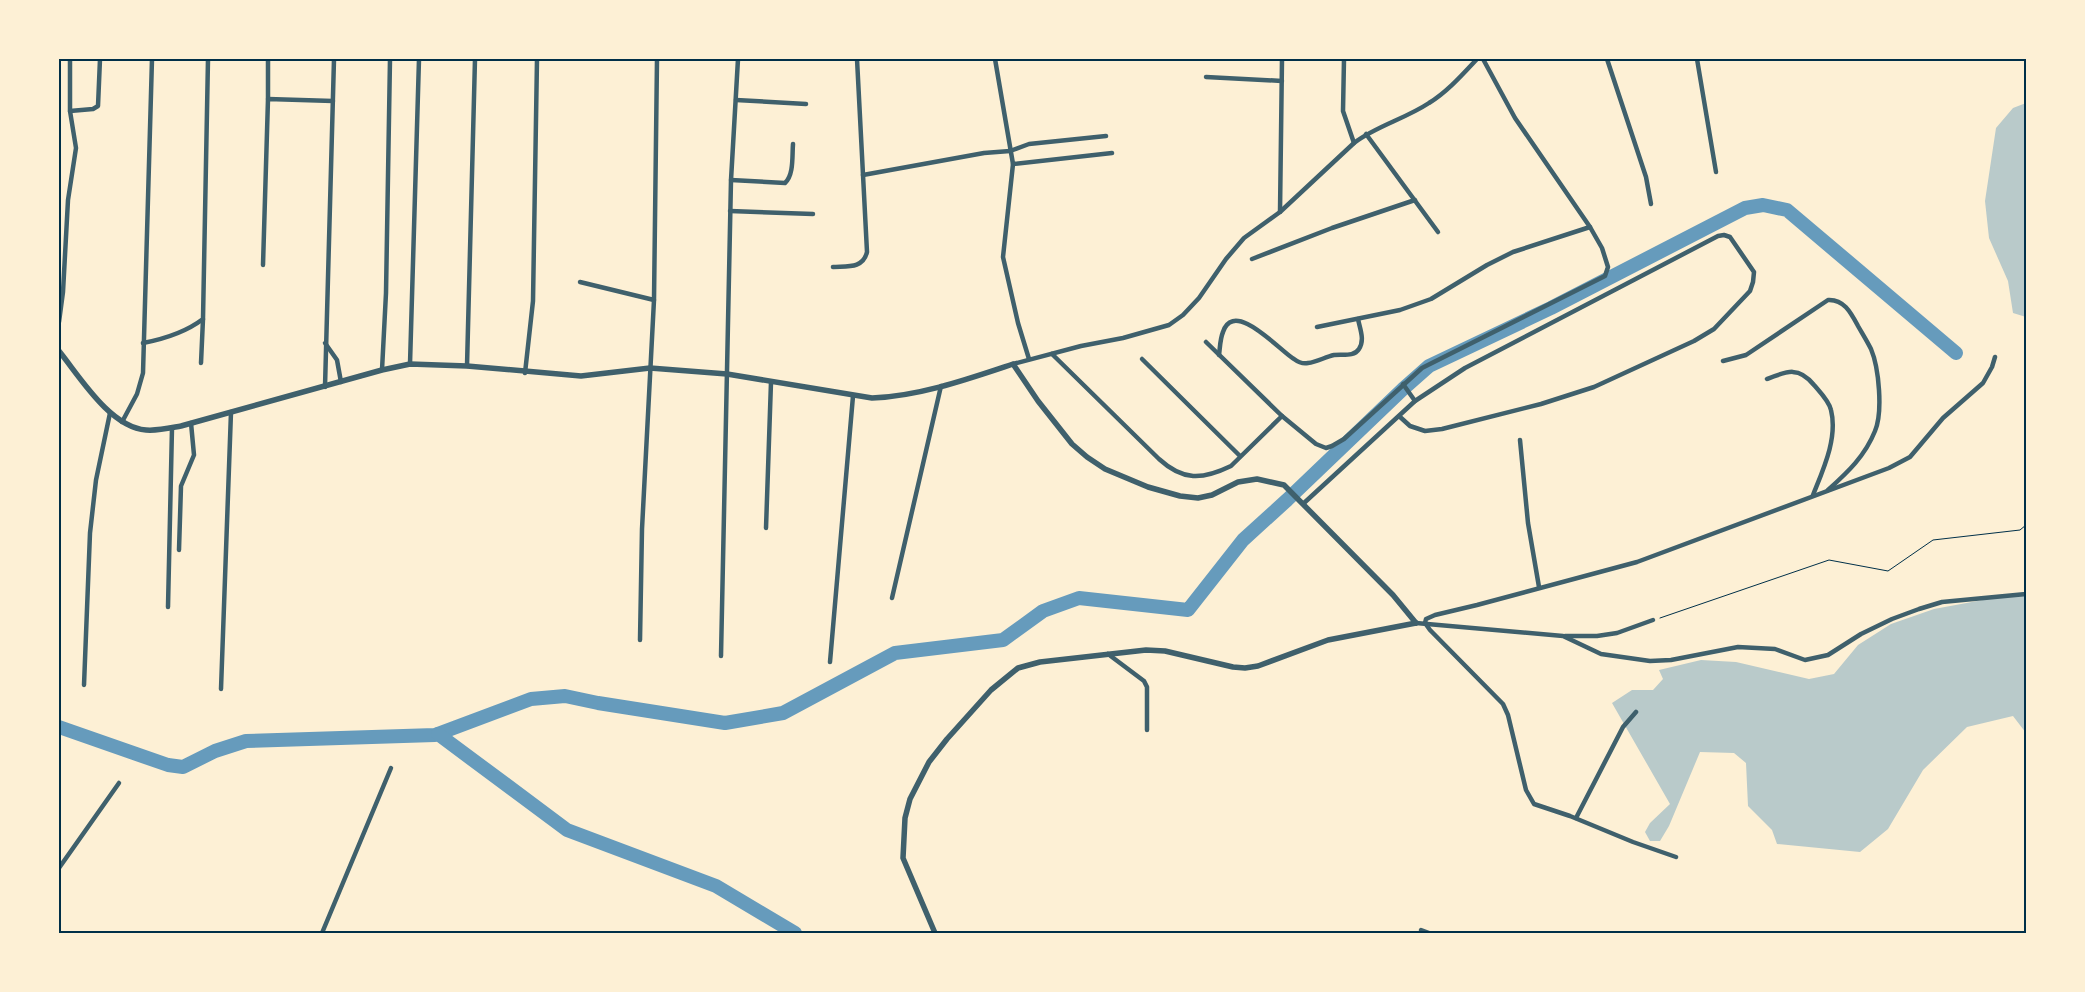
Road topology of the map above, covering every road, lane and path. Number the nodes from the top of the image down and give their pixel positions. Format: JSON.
{"nodes":[{"id":1,"x":70,"y":59,"type":"edge"},
{"id":2,"x":100,"y":59,"type":"edge"},
{"id":3,"x":152,"y":59,"type":"edge"},
{"id":4,"x":208,"y":59,"type":"edge"},
{"id":5,"x":268,"y":59,"type":"edge"},
{"id":6,"x":334,"y":59,"type":"edge"},
{"id":7,"x":390,"y":59,"type":"edge"},
{"id":8,"x":419,"y":59,"type":"edge"},
{"id":9,"x":475,"y":59,"type":"edge"},
{"id":10,"x":537,"y":59,"type":"edge"},
{"id":11,"x":657,"y":59,"type":"edge"},
{"id":12,"x":738,"y":59,"type":"edge"},
{"id":13,"x":857,"y":59,"type":"edge"},
{"id":14,"x":996,"y":59,"type":"edge"},
{"id":15,"x":1282,"y":59,"type":"edge"},
{"id":16,"x":1344,"y":59,"type":"edge"},
{"id":17,"x":1477,"y":59,"type":"edge"},
{"id":18,"x":1482,"y":59,"type":"edge"},
{"id":19,"x":1607,"y":59,"type":"edge"},
{"id":20,"x":1697,"y":59,"type":"edge"},
{"id":21,"x":1206,"y":77,"type":"dead end"},
{"id":22,"x":1282,"y":81,"type":"junction"},
{"id":23,"x":268,"y":99,"type":"junction"},
{"id":24,"x":736,"y":100,"type":"junction"},
{"id":25,"x":333,"y":101,"type":"junction"},
{"id":26,"x":806,"y":104,"type":"dead end"},
{"id":27,"x":70,"y":111,"type":"junction"},
{"id":28,"x":1366,"y":134,"type":"junction"},
{"id":29,"x":1106,"y":136,"type":"dead end"},
{"id":30,"x":1354,"y":143,"type":"junction"},
{"id":31,"x":793,"y":144,"type":"dead end"},
{"id":32,"x":1010,"y":151,"type":"junction"},
{"id":33,"x":1112,"y":153,"type":"dead end"},
{"id":34,"x":1013,"y":164,"type":"junction"},
{"id":35,"x":1716,"y":172,"type":"dead end"},
{"id":36,"x":863,"y":175,"type":"junction"},
{"id":37,"x":731,"y":180,"type":"junction"},
{"id":38,"x":1415,"y":200,"type":"junction"},
{"id":39,"x":1651,"y":204,"type":"dead end"},
{"id":40,"x":730,"y":210,"type":"junction"},
{"id":41,"x":1280,"y":212,"type":"junction"},
{"id":42,"x":813,"y":214,"type":"dead end"},
{"id":43,"x":1590,"y":227,"type":"junction"},
{"id":44,"x":1438,"y":232,"type":"dead end"},
{"id":45,"x":1252,"y":259,"type":"dead end"},
{"id":46,"x":263,"y":265,"type":"dead end"},
{"id":47,"x":833,"y":267,"type":"dead end"},
{"id":48,"x":580,"y":282,"type":"dead end"},
{"id":49,"x":654,"y":300,"type":"junction"},
{"id":50,"x":203,"y":319,"type":"junction"},
{"id":51,"x":1358,"y":319,"type":"junction"},
{"id":52,"x":59,"y":322,"type":"edge"},
{"id":53,"x":1317,"y":327,"type":"dead end"},
{"id":54,"x":1206,"y":342,"type":"dead end"},
{"id":55,"x":143,"y":343,"type":"junction"},
{"id":56,"x":325,"y":343,"type":"junction"},
{"id":57,"x":59,"y":351,"type":"edge"},
{"id":58,"x":1052,"y":354,"type":"junction"},
{"id":59,"x":1219,"y":355,"type":"junction"},
{"id":60,"x":1994,"y":357,"type":"dead end"},
{"id":61,"x":1029,"y":359,"type":"junction"},
{"id":62,"x":1142,"y":360,"type":"dead end"},
{"id":63,"x":1723,"y":361,"type":"dead end"},
{"id":64,"x":201,"y":363,"type":"dead end"},
{"id":65,"x":410,"y":364,"type":"junction"},
{"id":66,"x":1014,"y":364,"type":"junction"},
{"id":67,"x":467,"y":366,"type":"junction"},
{"id":68,"x":650,"y":368,"type":"junction"},
{"id":69,"x":382,"y":370,"type":"junction"},
{"id":70,"x":525,"y":372,"type":"junction"},
{"id":71,"x":727,"y":374,"type":"junction"},
{"id":72,"x":1767,"y":379,"type":"dead end"},
{"id":73,"x":341,"y":382,"type":"junction"},
{"id":74,"x":771,"y":382,"type":"junction"},
{"id":75,"x":1403,"y":384,"type":"junction"},
{"id":76,"x":941,"y":386,"type":"junction"},
{"id":77,"x":325,"y":387,"type":"junction"},
{"id":78,"x":854,"y":396,"type":"junction"},
{"id":79,"x":1415,"y":401,"type":"junction"},
{"id":80,"x":230,"y":412,"type":"junction"},
{"id":81,"x":110,"y":413,"type":"junction"},
{"id":82,"x":1282,"y":416,"type":"junction"},
{"id":83,"x":1399,"y":416,"type":"junction"},
{"id":84,"x":122,"y":422,"type":"junction"},
{"id":85,"x":191,"y":423,"type":"junction"},
{"id":86,"x":172,"y":428,"type":"junction"},
{"id":87,"x":1520,"y":440,"type":"dead end"},
{"id":88,"x":1240,"y":456,"type":"junction"},
{"id":89,"x":1826,"y":491,"type":"junction"},
{"id":90,"x":1813,"y":495,"type":"junction"},
{"id":91,"x":1303,"y":502,"type":"junction"},
{"id":92,"x":2026,"y":525,"type":"edge"},
{"id":93,"x":766,"y":528,"type":"dead end"},
{"id":94,"x":179,"y":550,"type":"dead end"},
{"id":95,"x":1539,"y":587,"type":"junction"},
{"id":96,"x":2026,"y":594,"type":"edge"},
{"id":97,"x":892,"y":598,"type":"dead end"},
{"id":98,"x":168,"y":607,"type":"dead end"},
{"id":99,"x":1653,"y":620,"type":"joint"},
{"id":100,"x":1416,"y":623,"type":"junction"},
{"id":101,"x":1425,"y":623,"type":"junction"},
{"id":102,"x":1563,"y":636,"type":"junction"},
{"id":103,"x":640,"y":640,"type":"dead end"},
{"id":104,"x":1108,"y":654,"type":"junction"},
{"id":105,"x":721,"y":656,"type":"dead end"},
{"id":106,"x":830,"y":662,"type":"dead end"},
{"id":107,"x":84,"y":685,"type":"dead end"},
{"id":108,"x":221,"y":689,"type":"dead end"},
{"id":109,"x":1636,"y":712,"type":"dead end"},
{"id":110,"x":1147,"y":730,"type":"dead end"},
{"id":111,"x":391,"y":768,"type":"dead end"},
{"id":112,"x":119,"y":783,"type":"dead end"},
{"id":113,"x":1576,"y":818,"type":"junction"},
{"id":114,"x":1676,"y":857,"type":"dead end"},
{"id":115,"x":59,"y":868,"type":"edge"},
{"id":116,"x":1421,"y":930,"type":"dead end"},
{"id":117,"x":322,"y":933,"type":"edge"},
{"id":118,"x":935,"y":933,"type":"edge"},
{"id":119,"x":1429,"y":933,"type":"edge"}],
"edges":[{"from":1,"to":27,"type":"street"},
{"from":2,"to":27,"type":"street"},
{"from":3,"to":55,"type":"street"},
{"from":4,"to":50,"type":"street"},
{"from":5,"to":23,"type":"street"},
{"from":6,"to":25,"type":"street"},
{"from":7,"to":69,"type":"street"},
{"from":8,"to":65,"type":"street"},
{"from":9,"to":67,"type":"street"},
{"from":10,"to":70,"type":"street"},
{"from":11,"to":49,"type":"street"},
{"from":12,"to":24,"type":"street"},
{"from":13,"to":36,"type":"street"},
{"from":14,"to":32,"type":"street"},
{"from":15,"to":22,"type":"street"},
{"from":16,"to":30,"type":"street"},
{"from":17,"to":28,"type":"street"},
{"from":18,"to":43,"type":"street"},
{"from":19,"to":39,"type":"street"},
{"from":20,"to":35,"type":"street"},
{"from":21,"to":22,"type":"street"},
{"from":22,"to":41,"type":"street"},
{"from":23,"to":25,"type":"street"},
{"from":23,"to":46,"type":"street"},
{"from":24,"to":26,"type":"street"},
{"from":24,"to":37,"type":"street"},
{"from":25,"to":56,"type":"street"},
{"from":27,"to":52,"type":"street"},
{"from":28,"to":30,"type":"street"},
{"from":28,"to":38,"type":"street"},
{"from":29,"to":32,"type":"street"},
{"from":30,"to":41,"type":"street"},
{"from":31,"to":37,"type":"street"},
{"from":32,"to":34,"type":"street"},
{"from":32,"to":36,"type":"street"},
{"from":33,"to":34,"type":"street"},
{"from":34,"to":61,"type":"street"},
{"from":36,"to":47,"type":"street"},
{"from":37,"to":40,"type":"street"},
{"from":38,"to":44,"type":"street"},
{"from":38,"to":45,"type":"street"},
{"from":40,"to":42,"type":"street"},
{"from":40,"to":71,"type":"street"},
{"from":41,"to":58,"type":"street"},
{"from":43,"to":51,"type":"street"},
{"from":43,"to":75,"type":"street"},
{"from":48,"to":49,"type":"street"},
{"from":49,"to":68,"type":"street"},
{"from":50,"to":55,"type":"street"},
{"from":50,"to":64,"type":"street"},
{"from":51,"to":53,"type":"street"},
{"from":51,"to":59,"type":"street"},
{"from":54,"to":59,"type":"street"},
{"from":55,"to":84,"type":"street"},
{"from":56,"to":73,"type":"street"},
{"from":56,"to":77,"type":"street"},
{"from":57,"to":81,"type":"street"},
{"from":58,"to":61,"type":"street"},
{"from":58,"to":88,"type":"street"},
{"from":59,"to":82,"type":"street"},
{"from":60,"to":89,"type":"street"},
{"from":61,"to":66,"type":"street"},
{"from":62,"to":88,"type":"street"},
{"from":63,"to":89,"type":"street"},
{"from":65,"to":67,"type":"street"},
{"from":65,"to":69,"type":"street"},
{"from":66,"to":76,"type":"street"},
{"from":66,"to":91,"type":"street"},
{"from":67,"to":70,"type":"street"},
{"from":68,"to":70,"type":"street"},
{"from":68,"to":71,"type":"street"},
{"from":68,"to":103,"type":"street"},
{"from":69,"to":73,"type":"street"},
{"from":71,"to":74,"type":"street"},
{"from":71,"to":105,"type":"street"},
{"from":72,"to":90,"type":"street"},
{"from":73,"to":77,"type":"street"},
{"from":74,"to":78,"type":"street"},
{"from":74,"to":93,"type":"street"},
{"from":75,"to":79,"type":"street"},
{"from":75,"to":82,"type":"street"},
{"from":76,"to":78,"type":"street"},
{"from":76,"to":97,"type":"street"},
{"from":77,"to":80,"type":"street"},
{"from":78,"to":106,"type":"street"},
{"from":79,"to":83,"type":"street"},
{"from":79,"to":83,"type":"street"},
{"from":80,"to":85,"type":"street"},
{"from":80,"to":108,"type":"street"},
{"from":81,"to":84,"type":"street"},
{"from":81,"to":107,"type":"street"},
{"from":82,"to":88,"type":"street"},
{"from":83,"to":91,"type":"street"},
{"from":84,"to":86,"type":"street"},
{"from":85,"to":86,"type":"street"},
{"from":85,"to":94,"type":"street"},
{"from":86,"to":98,"type":"street"},
{"from":87,"to":95,"type":"street"},
{"from":89,"to":90,"type":"street"},
{"from":90,"to":95,"type":"street"},
{"from":91,"to":100,"type":"street"},
{"from":92,"to":99,"type":"path"},
{"from":95,"to":101,"type":"street"},
{"from":96,"to":102,"type":"street"},
{"from":99,"to":102,"type":"street"},
{"from":100,"to":101,"type":"street"},
{"from":100,"to":104,"type":"street"},
{"from":101,"to":102,"type":"street"},
{"from":101,"to":113,"type":"street"},
{"from":104,"to":110,"type":"street"},
{"from":104,"to":118,"type":"street"},
{"from":109,"to":113,"type":"street"},
{"from":111,"to":117,"type":"street"},
{"from":112,"to":115,"type":"street"},
{"from":113,"to":114,"type":"street"},
{"from":116,"to":119,"type":"street"}]}
